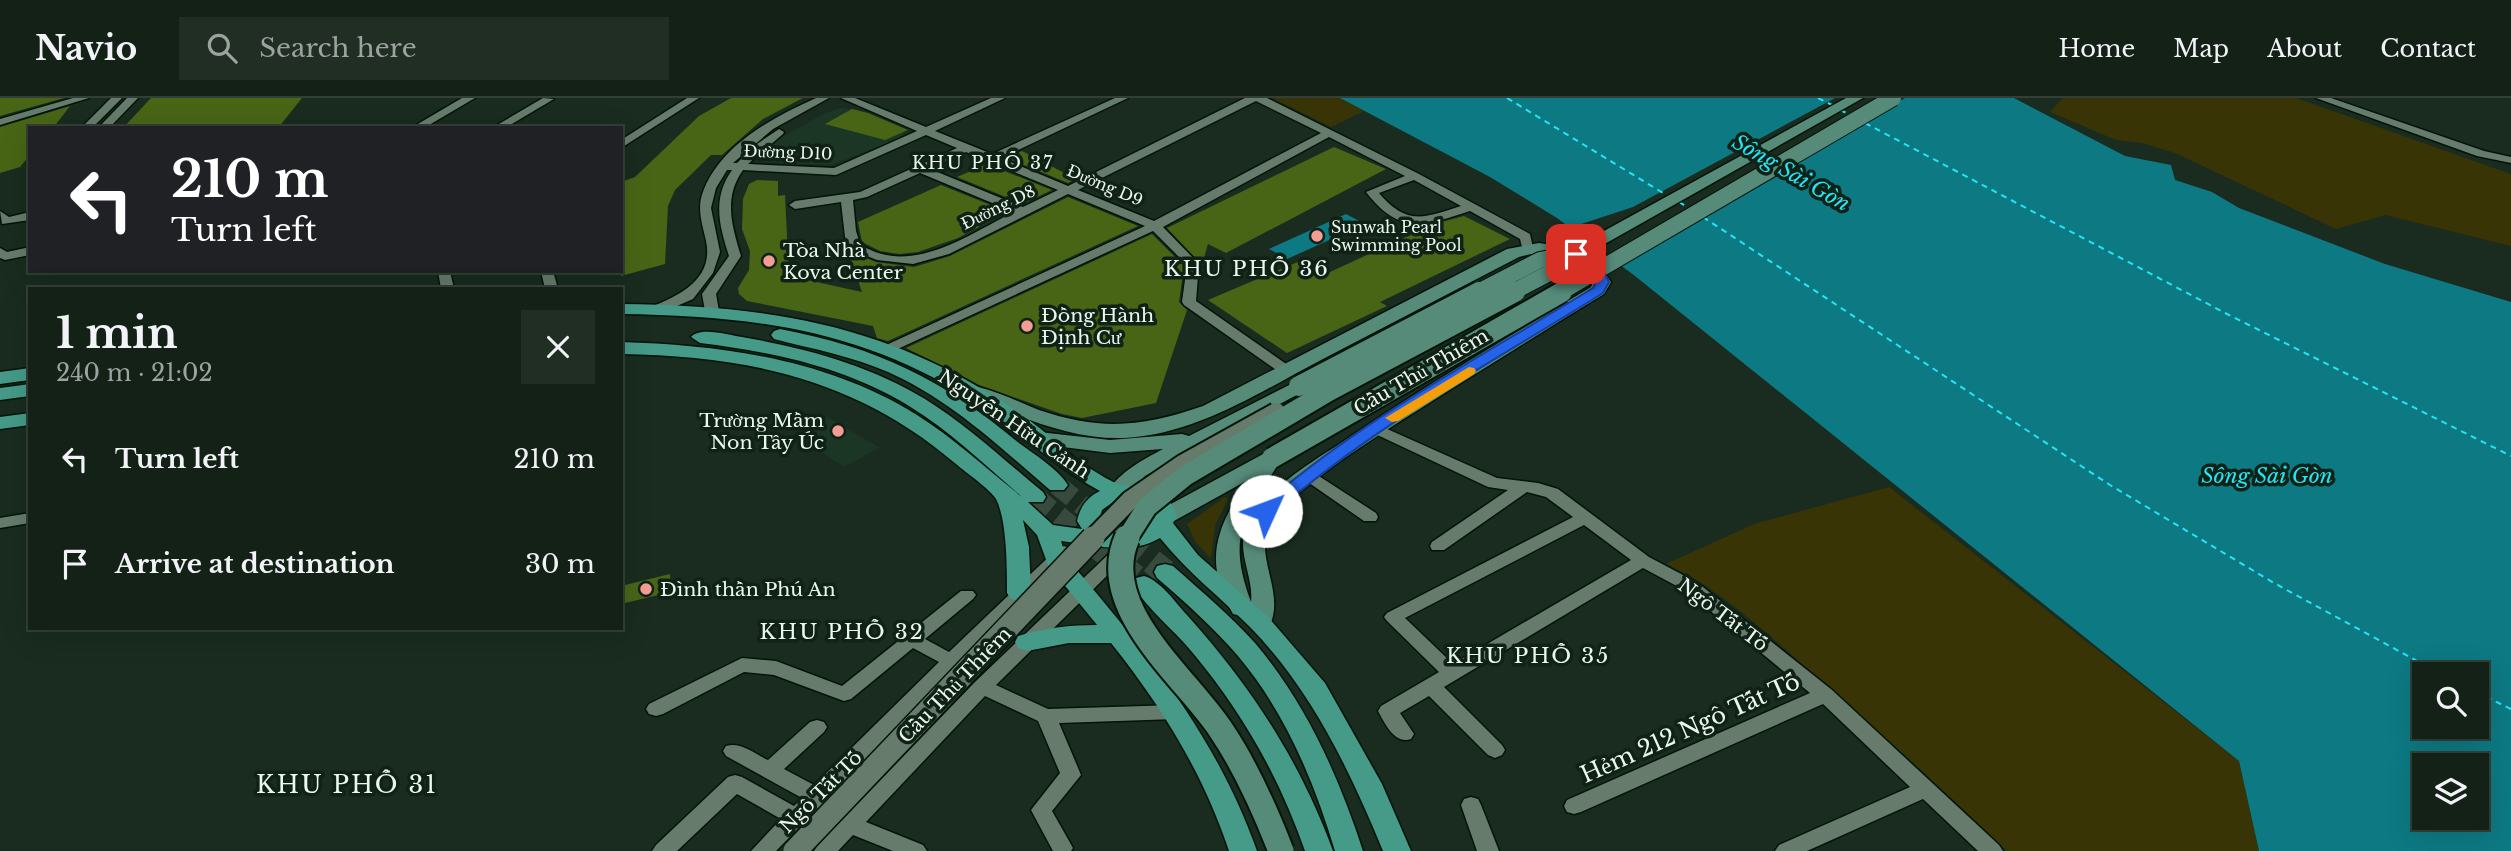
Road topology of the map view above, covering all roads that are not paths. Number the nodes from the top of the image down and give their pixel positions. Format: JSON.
{"nodes":[{"id":1,"x":53,"y":98,"type":"edge"},
{"id":2,"x":84,"y":98,"type":"edge"},
{"id":3,"x":117,"y":98,"type":"edge"},
{"id":4,"x":133,"y":98,"type":"edge"},
{"id":5,"x":470,"y":98,"type":"edge"},
{"id":6,"x":694,"y":98,"type":"edge"},
{"id":7,"x":824,"y":98,"type":"edge"},
{"id":8,"x":845,"y":98,"type":"edge"},
{"id":9,"x":1000,"y":98,"type":"edge"},
{"id":10,"x":1123,"y":98,"type":"edge"},
{"id":11,"x":1253,"y":98,"type":"edge"},
{"id":12,"x":1259,"y":98,"type":"edge"},
{"id":13,"x":1856,"y":98,"type":"edge"},
{"id":14,"x":1893,"y":98,"type":"edge"},
{"id":15,"x":2321,"y":98,"type":"edge"},
{"id":16,"x":549,"y":99,"type":"edge"},
{"id":17,"x":0,"y":113,"type":"edge"},
{"id":18,"x":0,"y":122,"type":"edge"},
{"id":19,"x":88,"y":126,"type":"edge"},
{"id":20,"x":105,"y":126,"type":"edge"},
{"id":21,"x":420,"y":126,"type":"edge"},
{"id":22,"x":500,"y":126,"type":"edge"},
{"id":23,"x":926,"y":131,"type":"junction"},
{"id":24,"x":1329,"y":133,"type":"junction"},
{"id":25,"x":623,"y":144,"type":"edge"},
{"id":26,"x":968,"y":147,"type":"junction"},
{"id":27,"x":995,"y":157,"type":"junction"},
{"id":28,"x":2511,"y":159,"type":"edge"},
{"id":29,"x":725,"y":166,"type":"junction"},
{"id":30,"x":740,"y":167,"type":"junction"},
{"id":31,"x":920,"y":169,"type":"junction"},
{"id":32,"x":1415,"y":176,"type":"junction"},
{"id":33,"x":1070,"y":189,"type":"junction"},
{"id":34,"x":847,"y":199,"type":"junction"},
{"id":35,"x":796,"y":205,"type":"dead end"},
{"id":36,"x":1471,"y":206,"type":"junction"},
{"id":37,"x":1024,"y":212,"type":"junction"},
{"id":38,"x":28,"y":214,"type":"edge"},
{"id":39,"x":2,"y":219,"type":"edge"},
{"id":40,"x":1154,"y":226,"type":"junction"},
{"id":41,"x":727,"y":227,"type":"junction"},
{"id":42,"x":709,"y":230,"type":"junction"},
{"id":43,"x":1527,"y":248,"type":"junction"},
{"id":44,"x":28,"y":251,"type":"edge"},
{"id":45,"x":0,"y":252,"type":"edge"},
{"id":46,"x":1576,"y":253,"type":"junction"},
{"id":47,"x":623,"y":309,"type":"edge"},
{"id":48,"x":658,"y":309,"type":"junction"},
{"id":49,"x":712,"y":311,"type":"junction"},
{"id":50,"x":623,"y":323,"type":"edge"},
{"id":51,"x":623,"y":335,"type":"edge"},
{"id":52,"x":623,"y":348,"type":"edge"},
{"id":53,"x":889,"y":349,"type":"junction"},
{"id":54,"x":1287,"y":371,"type":"junction"},
{"id":55,"x":28,"y":374,"type":"edge"},
{"id":56,"x":0,"y":378,"type":"edge"},
{"id":57,"x":968,"y":389,"type":"junction"},
{"id":58,"x":28,"y":390,"type":"edge"},
{"id":59,"x":1329,"y":391,"type":"junction"},
{"id":60,"x":0,"y":394,"type":"edge"},
{"id":61,"x":28,"y":405,"type":"edge"},
{"id":62,"x":0,"y":409,"type":"edge"},
{"id":63,"x":28,"y":419,"type":"edge"},
{"id":64,"x":0,"y":423,"type":"edge"},
{"id":65,"x":1376,"y":429,"type":"junction"},
{"id":66,"x":1205,"y":436,"type":"junction"},
{"id":67,"x":1039,"y":438,"type":"junction"},
{"id":68,"x":1272,"y":458,"type":"junction"},
{"id":69,"x":1308,"y":474,"type":"junction"},
{"id":70,"x":1057,"y":485,"type":"tunnel mouth"},
{"id":71,"x":1523,"y":487,"type":"junction"},
{"id":72,"x":1118,"y":492,"type":"junction"},
{"id":73,"x":1006,"y":496,"type":"junction"},
{"id":74,"x":1035,"y":497,"type":"tunnel mouth"},
{"id":75,"x":1370,"y":517,"type":"dead end"},
{"id":76,"x":1586,"y":517,"type":"junction"},
{"id":77,"x":28,"y":518,"type":"edge"},
{"id":78,"x":1164,"y":520,"type":"junction"},
{"id":79,"x":0,"y":523,"type":"edge"},
{"id":80,"x":1047,"y":532,"type":"junction"},
{"id":81,"x":1093,"y":534,"type":"junction"},
{"id":82,"x":1132,"y":541,"type":"junction"},
{"id":83,"x":1438,"y":546,"type":"dead end"},
{"id":84,"x":1056,"y":560,"type":"junction"},
{"id":85,"x":1643,"y":561,"type":"junction"},
{"id":86,"x":1082,"y":591,"type":"junction"},
{"id":87,"x":1019,"y":593,"type":"junction"},
{"id":88,"x":967,"y":595,"type":"dead end"},
{"id":89,"x":1251,"y":616,"type":"junction"},
{"id":90,"x":1118,"y":634,"type":"junction"},
{"id":91,"x":912,"y":640,"type":"junction"},
{"id":92,"x":1027,"y":642,"type":"junction"},
{"id":93,"x":952,"y":661,"type":"junction"},
{"id":94,"x":1450,"y":672,"type":"junction"},
{"id":95,"x":1430,"y":685,"type":"junction"},
{"id":96,"x":982,"y":688,"type":"junction"},
{"id":97,"x":1825,"y":695,"type":"junction"},
{"id":98,"x":656,"y":709,"type":"dead end"},
{"id":99,"x":1176,"y":712,"type":"junction"},
{"id":100,"x":1046,"y":716,"type":"junction"},
{"id":101,"x":817,"y":727,"type":"dead end"},
{"id":102,"x":1404,"y":734,"type":"dead end"},
{"id":103,"x":1495,"y":750,"type":"dead end"},
{"id":104,"x":733,"y":751,"type":"dead end"},
{"id":105,"x":769,"y":771,"type":"junction"},
{"id":106,"x":1927,"y":788,"type":"junction"},
{"id":107,"x":816,"y":796,"type":"junction"},
{"id":108,"x":1471,"y":805,"type":"dead end"},
{"id":109,"x":1574,"y":806,"type":"dead end"},
{"id":110,"x":795,"y":817,"type":"junction"},
{"id":111,"x":850,"y":825,"type":"junction"},
{"id":112,"x":1062,"y":849,"type":"dead end"},
{"id":113,"x":663,"y":851,"type":"edge"},
{"id":114,"x":762,"y":851,"type":"edge"},
{"id":115,"x":795,"y":851,"type":"edge"},
{"id":116,"x":825,"y":851,"type":"edge"},
{"id":117,"x":916,"y":851,"type":"edge"},
{"id":118,"x":1243,"y":851,"type":"edge"},
{"id":119,"x":1280,"y":851,"type":"edge"},
{"id":120,"x":1319,"y":851,"type":"edge"},
{"id":121,"x":1349,"y":851,"type":"edge"},
{"id":122,"x":1396,"y":851,"type":"edge"},
{"id":123,"x":1488,"y":851,"type":"edge"},
{"id":124,"x":1786,"y":851,"type":"edge"},
{"id":125,"x":1992,"y":851,"type":"edge"}],
"edges":[{"from":1,"to":17,"type":"street"},
{"from":2,"to":18,"type":"street"},
{"from":3,"to":19,"type":"street"},
{"from":4,"to":20,"type":"street"},
{"from":5,"to":21,"type":"street"},
{"from":6,"to":25,"type":"street"},
{"from":7,"to":29,"type":"street"},
{"from":8,"to":23,"type":"street","name":"Đường D9"},
{"from":8,"to":30,"type":"street"},
{"from":9,"to":23,"type":"street","name":"Đường D10"},
{"from":10,"to":27,"type":"street"},
{"from":11,"to":33,"type":"street","name":"Đường D8"},
{"from":12,"to":24,"type":"street"},
{"from":13,"to":46,"type":"main road","name":"Cầu Thủ Thiêm"},
{"from":14,"to":68,"type":"main road","name":"Cầu Thủ Thiêm","bridge":true},
{"from":15,"to":28,"type":"street"},
{"from":16,"to":22,"type":"street"},
{"from":23,"to":26,"type":"street","name":"Đường D9"},
{"from":23,"to":30,"type":"street","name":"Đường D10"},
{"from":24,"to":32,"type":"street"},
{"from":24,"to":40,"type":"street"},
{"from":26,"to":27,"type":"street","name":"Đường D9"},
{"from":26,"to":31,"type":"street"},
{"from":27,"to":33,"type":"street","name":"Đường D9"},
{"from":29,"to":30,"type":"street","name":"Đường D10"},
{"from":29,"to":42,"type":"street"},
{"from":30,"to":41,"type":"street"},
{"from":31,"to":34,"type":"street"},
{"from":31,"to":37,"type":"street"},
{"from":32,"to":36,"type":"street"},
{"from":32,"to":36,"type":"street"},
{"from":33,"to":37,"type":"street","name":"Đường D8"},
{"from":33,"to":40,"type":"street","name":"Đường D9"},
{"from":34,"to":35,"type":"street"},
{"from":34,"to":37,"type":"street","name":"Đường D8"},
{"from":36,"to":43,"type":"street"},
{"from":38,"to":39,"type":"street"},
{"from":40,"to":53,"type":"street"},
{"from":40,"to":54,"type":"street","name":"Đường D9"},
{"from":41,"to":42,"type":"street"},
{"from":41,"to":49,"type":"street"},
{"from":42,"to":48,"type":"street"},
{"from":43,"to":54,"type":"main road"},
{"from":43,"to":65,"type":"main road"},
{"from":44,"to":45,"type":"street"},
{"from":46,"to":59,"type":"main road","name":"Cầu Thủ Thiêm","bridge":true},
{"from":46,"to":66,"type":"main road","bridge":true},
{"from":47,"to":48,"type":"main road","name":"Nguyễn Hữu Cảnh"},
{"from":48,"to":49,"type":"main road","name":"Nguyễn Hữu Cảnh"},
{"from":49,"to":53,"type":"main road","name":"Nguyễn Hữu Cảnh"},
{"from":50,"to":70,"type":"main road"},
{"from":51,"to":74,"type":"main road"},
{"from":52,"to":73,"type":"main road"},
{"from":53,"to":57,"type":"main road","name":"Nguyễn Hữu Cảnh"},
{"from":54,"to":57,"type":"main road"},
{"from":55,"to":56,"type":"main road"},
{"from":57,"to":67,"type":"main road","name":"Nguyễn Hữu Cảnh"},
{"from":58,"to":60,"type":"main road"},
{"from":59,"to":115,"type":"street","name":"Cầu Thủ Thiêm","bridge":true},
{"from":59,"to":119,"type":"main road","name":"Cầu Thủ Thiêm","bridge":true},
{"from":61,"to":62,"type":"main road"},
{"from":63,"to":64,"type":"main road"},
{"from":65,"to":69,"type":"main road"},
{"from":65,"to":71,"type":"street","name":"Ngô Tất Tố"},
{"from":66,"to":67,"type":"main road"},
{"from":66,"to":72,"type":"main road"},
{"from":67,"to":72,"type":"main road","name":"Nguyễn Hữu Cảnh"},
{"from":68,"to":78,"type":"main road","name":"Cầu Thủ Thiêm"},
{"from":68,"to":89,"type":"main road"},
{"from":69,"to":75,"type":"street"},
{"from":69,"to":89,"type":"main road"},
{"from":71,"to":76,"type":"street","name":"Ngô Tất Tố"},
{"from":71,"to":83,"type":"street"},
{"from":72,"to":78,"type":"main road"},
{"from":72,"to":81,"type":"main road"},
{"from":73,"to":80,"type":"main road"},
{"from":73,"to":87,"type":"main road"},
{"from":76,"to":85,"type":"street","name":"Ngô Tất Tố"},
{"from":76,"to":94,"type":"street"},
{"from":77,"to":79,"type":"street"},
{"from":78,"to":82,"type":"main road"},
{"from":78,"to":89,"type":"main road"},
{"from":80,"to":81,"type":"main road"},
{"from":80,"to":84,"type":"main road"},
{"from":81,"to":82,"type":"main road"},
{"from":81,"to":84,"type":"street","name":"Ngô Tất Tố"},
{"from":82,"to":86,"type":"street"},
{"from":84,"to":86,"type":"main road"},
{"from":84,"to":87,"type":"street","name":"Ngô Tất Tố"},
{"from":85,"to":94,"type":"street"},
{"from":85,"to":97,"type":"street","name":"Ngô Tất Tố"},
{"from":86,"to":90,"type":"main road"},
{"from":86,"to":92,"type":"street"},
{"from":87,"to":93,"type":"street","name":"Ngô Tất Tố"},
{"from":88,"to":91,"type":"street"},
{"from":89,"to":122,"type":"main road"},
{"from":90,"to":92,"type":"main road"},
{"from":90,"to":99,"type":"main road"},
{"from":91,"to":93,"type":"street"},
{"from":91,"to":98,"type":"street"},
{"from":92,"to":96,"type":"street"},
{"from":93,"to":107,"type":"street","name":"Ngô Tất Tố"},
{"from":94,"to":95,"type":"street"},
{"from":95,"to":102,"type":"street"},
{"from":95,"to":103,"type":"street"},
{"from":96,"to":100,"type":"street"},
{"from":96,"to":111,"type":"street"},
{"from":97,"to":106,"type":"street","name":"Ngô Tất Tố"},
{"from":97,"to":109,"type":"street","name":"Hẻm 212 Ngô Tất Tố"},
{"from":99,"to":100,"type":"street"},
{"from":99,"to":118,"type":"main road"},
{"from":100,"to":112,"type":"street"},
{"from":101,"to":105,"type":"street"},
{"from":104,"to":105,"type":"street"},
{"from":105,"to":107,"type":"street"},
{"from":106,"to":124,"type":"street"},
{"from":106,"to":125,"type":"street","name":"Ngô Tất Tố"},
{"from":107,"to":110,"type":"street","name":"Ngô Tất Tố"},
{"from":108,"to":123,"type":"street"},
{"from":110,"to":113,"type":"street"},
{"from":110,"to":114,"type":"street","name":"Ngô Tất Tố"},
{"from":111,"to":116,"type":"street"},
{"from":111,"to":117,"type":"street"},
{"from":120,"to":121,"type":"main road"}]}
